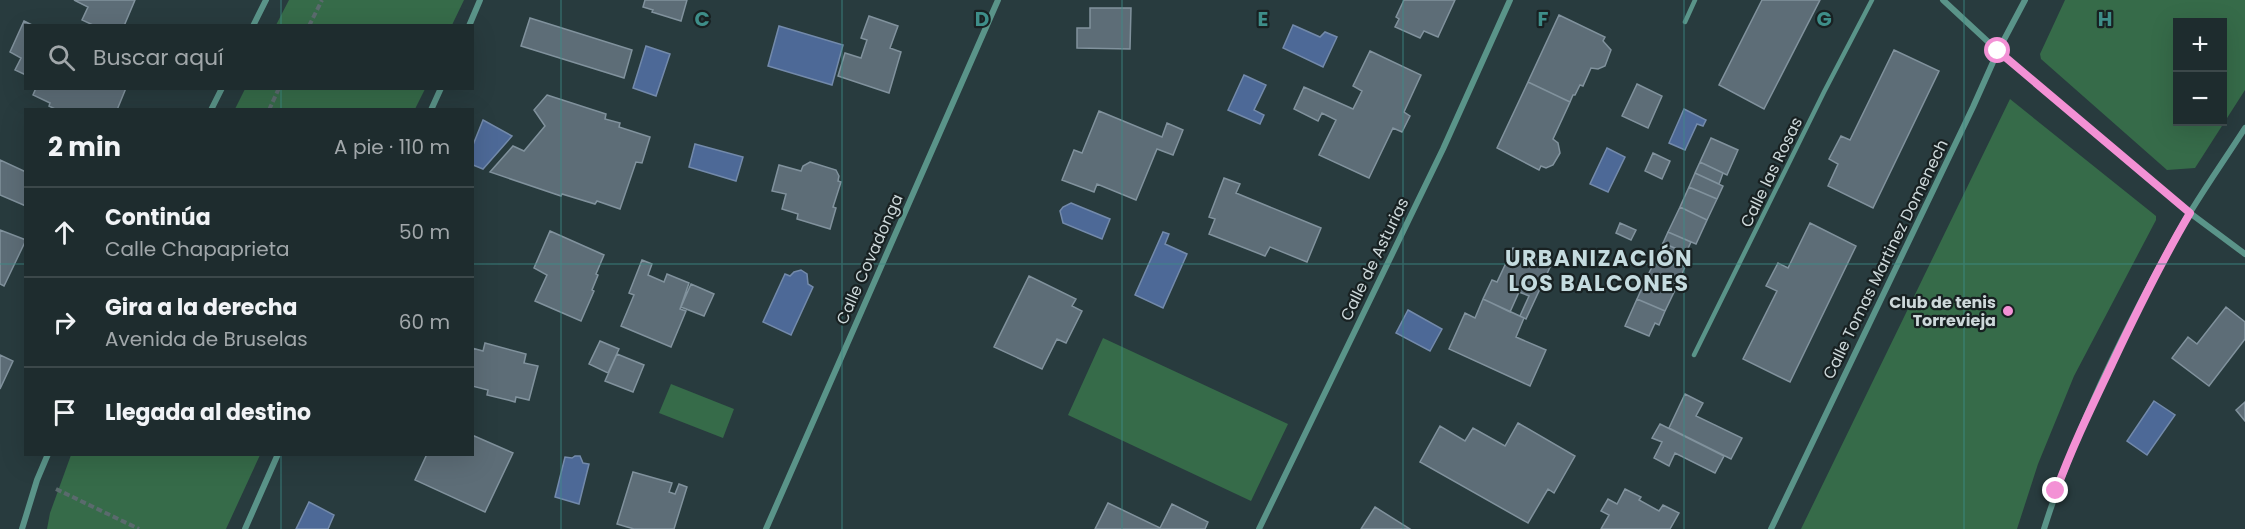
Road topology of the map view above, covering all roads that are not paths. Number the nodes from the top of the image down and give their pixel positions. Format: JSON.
{"nodes":[{"id":1,"x":266,"y":0,"type":"edge"},
{"id":2,"x":480,"y":0,"type":"edge"},
{"id":3,"x":998,"y":0,"type":"edge"},
{"id":4,"x":1510,"y":0,"type":"edge"},
{"id":5,"x":1695,"y":0,"type":"edge"},
{"id":6,"x":1872,"y":0,"type":"edge"},
{"id":7,"x":1943,"y":0,"type":"edge"},
{"id":8,"x":2025,"y":0,"type":"edge"},
{"id":9,"x":1684,"y":22,"type":"dead end"},
{"id":10,"x":254,"y":24,"type":"edge"},
{"id":11,"x":470,"y":24,"type":"edge"},
{"id":12,"x":1998,"y":51,"type":"junction"},
{"id":13,"x":221,"y":90,"type":"edge"},
{"id":14,"x":440,"y":90,"type":"edge"},
{"id":15,"x":212,"y":108,"type":"edge"},
{"id":16,"x":432,"y":108,"type":"edge"},
{"id":17,"x":2245,"y":128,"type":"edge"},
{"id":18,"x":2190,"y":213,"type":"junction"},
{"id":19,"x":2245,"y":254,"type":"edge"},
{"id":20,"x":1694,"y":355,"type":"dead end"},
{"id":21,"x":47,"y":456,"type":"edge"},
{"id":22,"x":277,"y":456,"type":"edge"},
{"id":23,"x":22,"y":529,"type":"edge"},
{"id":24,"x":245,"y":529,"type":"edge"},
{"id":25,"x":766,"y":529,"type":"edge"},
{"id":26,"x":1259,"y":529,"type":"edge"},
{"id":27,"x":1771,"y":529,"type":"edge"},
{"id":28,"x":2044,"y":529,"type":"edge"}],
"edges":[{"from":1,"to":10,"type":"street"},
{"from":2,"to":11,"type":"street"},
{"from":3,"to":25,"type":"street","name":"Calle Covadonga"},
{"from":4,"to":26,"type":"street","name":"Calle de Asturias"},
{"from":5,"to":9,"type":"lane"},
{"from":6,"to":20,"type":"lane","name":"Calle las Rosas"},
{"from":7,"to":12,"type":"street"},
{"from":8,"to":12,"type":"street","name":"Calle Tomas Martinez Domenech"},
{"from":12,"to":18,"type":"street"},
{"from":12,"to":27,"type":"street","name":"Calle Tomas Martinez Domenech"},
{"from":13,"to":15,"type":"street"},
{"from":14,"to":16,"type":"street"},
{"from":17,"to":18,"type":"street"},
{"from":18,"to":19,"type":"street"},
{"from":18,"to":28,"type":"street"},
{"from":21,"to":23,"type":"street"},
{"from":22,"to":24,"type":"street"}]}
